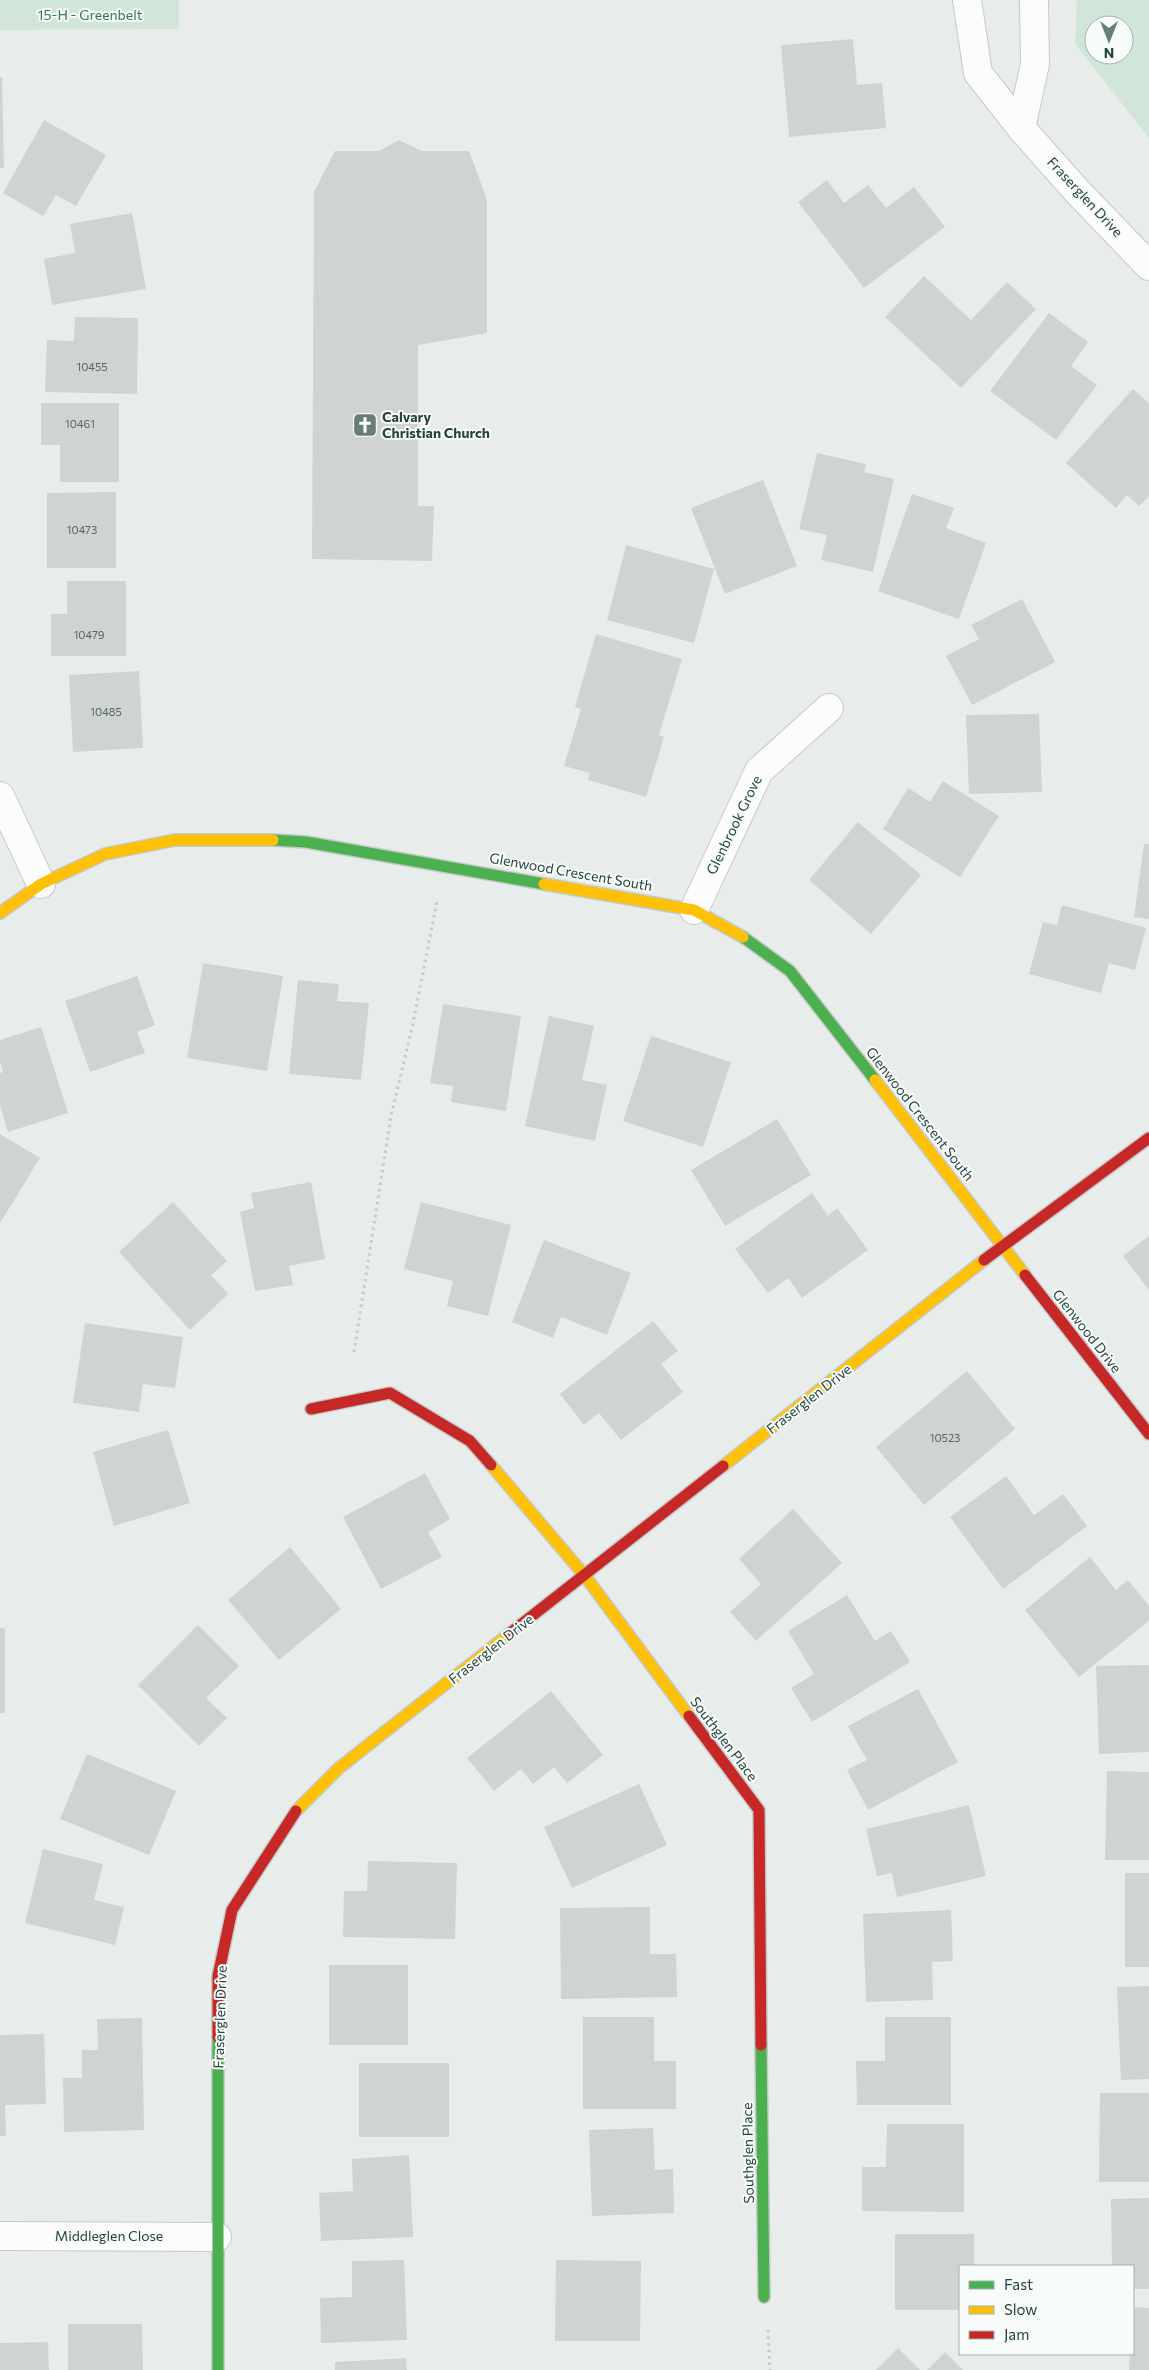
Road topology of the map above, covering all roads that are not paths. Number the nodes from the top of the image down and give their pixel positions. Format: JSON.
{"nodes":[{"id":1,"x":967,"y":0,"type":"edge"},
{"id":2,"x":1034,"y":0,"type":"edge"},
{"id":3,"x":1021,"y":128,"type":"junction"},
{"id":4,"x":1149,"y":266,"type":"edge"},
{"id":5,"x":829,"y":708,"type":"dead end"},
{"id":6,"x":0,"y":796,"type":"edge"},
{"id":7,"x":41,"y":884,"type":"junction"},
{"id":8,"x":694,"y":910,"type":"junction"},
{"id":9,"x":0,"y":913,"type":"edge"},
{"id":10,"x":1149,"y":1138,"type":"edge"},
{"id":11,"x":1002,"y":1246,"type":"junction"},
{"id":12,"x":311,"y":1409,"type":"dead end"},
{"id":13,"x":1149,"y":1434,"type":"edge"},
{"id":14,"x":585,"y":1576,"type":"junction"},
{"id":15,"x":0,"y":2236,"type":"edge"},
{"id":16,"x":217,"y":2237,"type":"junction"},
{"id":17,"x":764,"y":2297,"type":"road end"},
{"id":18,"x":218,"y":2370,"type":"edge"}],
"edges":[{"from":1,"to":3,"type":"street","name":"Fraserglen Drive"},
{"from":2,"to":3,"type":"street"},
{"from":3,"to":4,"type":"street","name":"Fraserglen Drive"},
{"from":5,"to":8,"type":"street","name":"Glenbrook Grove"},
{"from":6,"to":7,"type":"street"},
{"from":7,"to":8,"type":"street","name":"Glenwood Crescent South"},
{"from":7,"to":9,"type":"street","name":"Glenwood Crescent South"},
{"from":8,"to":11,"type":"street","name":"Glenwood Crescent South"},
{"from":10,"to":11,"type":"street","name":"Fraserglen Drive"},
{"from":11,"to":13,"type":"street","name":"Glenwood Drive"},
{"from":11,"to":14,"type":"street","name":"Fraserglen Drive"},
{"from":12,"to":14,"type":"street","name":"Southglen Place"},
{"from":14,"to":16,"type":"street","name":"Fraserglen Drive"},
{"from":14,"to":17,"type":"street","name":"Southglen Place"},
{"from":15,"to":16,"type":"street","name":"Middleglen Close"},
{"from":16,"to":18,"type":"street","name":"Fraserglen Drive"}]}
